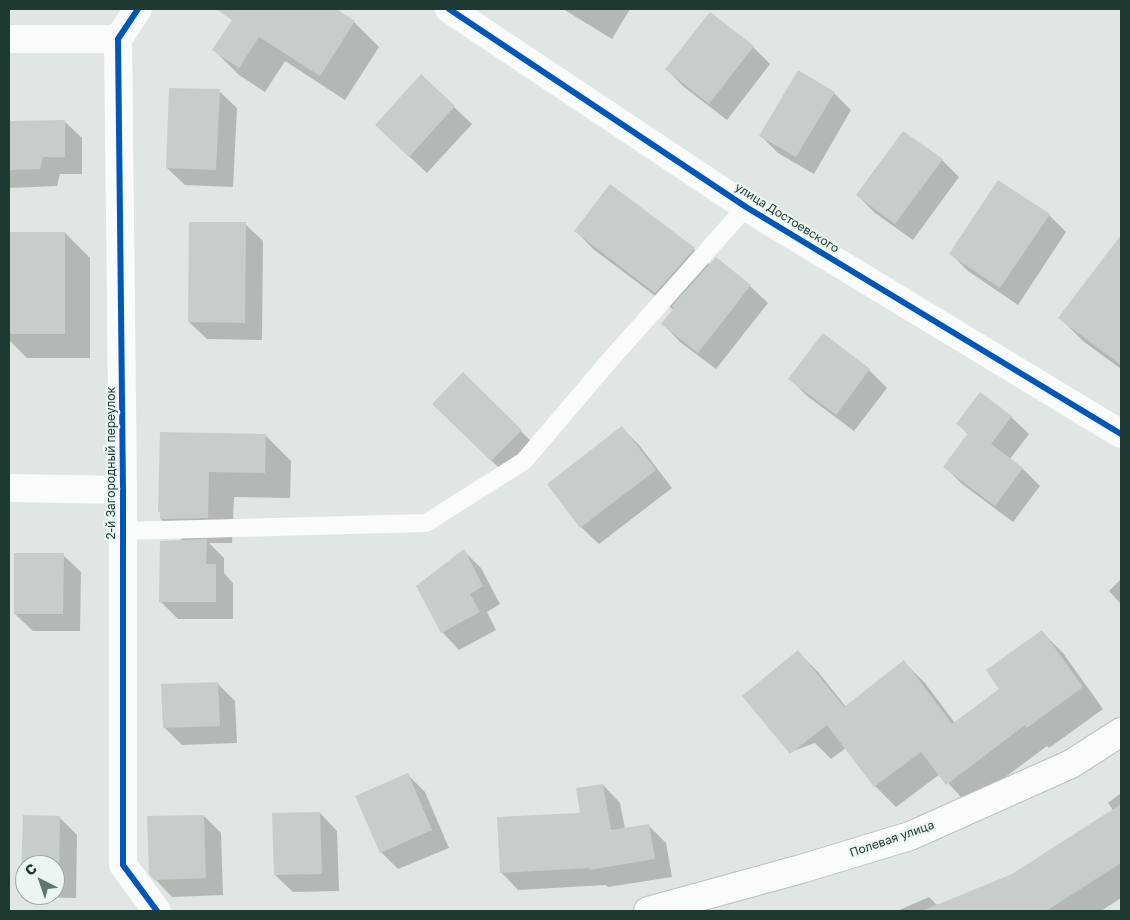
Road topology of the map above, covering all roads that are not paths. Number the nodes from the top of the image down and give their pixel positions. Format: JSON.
{"nodes":[{"id":1,"x":138,"y":9,"type":"edge"},
{"id":2,"x":449,"y":9,"type":"edge"},
{"id":3,"x":9,"y":39,"type":"edge"},
{"id":4,"x":118,"y":39,"type":"junction"},
{"id":5,"x":746,"y":208,"type":"junction"},
{"id":6,"x":1121,"y":434,"type":"edge"},
{"id":7,"x":9,"y":488,"type":"edge"},
{"id":8,"x":123,"y":490,"type":"junction"},
{"id":9,"x":123,"y":531,"type":"junction"},
{"id":10,"x":1121,"y":732,"type":"edge"},
{"id":11,"x":157,"y":911,"type":"edge"},
{"id":12,"x":648,"y":911,"type":"edge"}],
"edges":[{"from":1,"to":4,"type":"street"},
{"from":2,"to":5,"type":"street","name":"улица Достоевского"},
{"from":3,"to":4,"type":"street"},
{"from":4,"to":8,"type":"street","name":"2-й Загородный переулок"},
{"from":5,"to":6,"type":"street","name":"улица Достоевского"},
{"from":5,"to":9,"type":"lane"},
{"from":7,"to":8,"type":"street"},
{"from":8,"to":9,"type":"street","name":"2-й Загородный переулок"},
{"from":9,"to":11,"type":"street","name":"2-й Загородный переулок"},
{"from":10,"to":12,"type":"street","name":"Полевая улица"}]}
